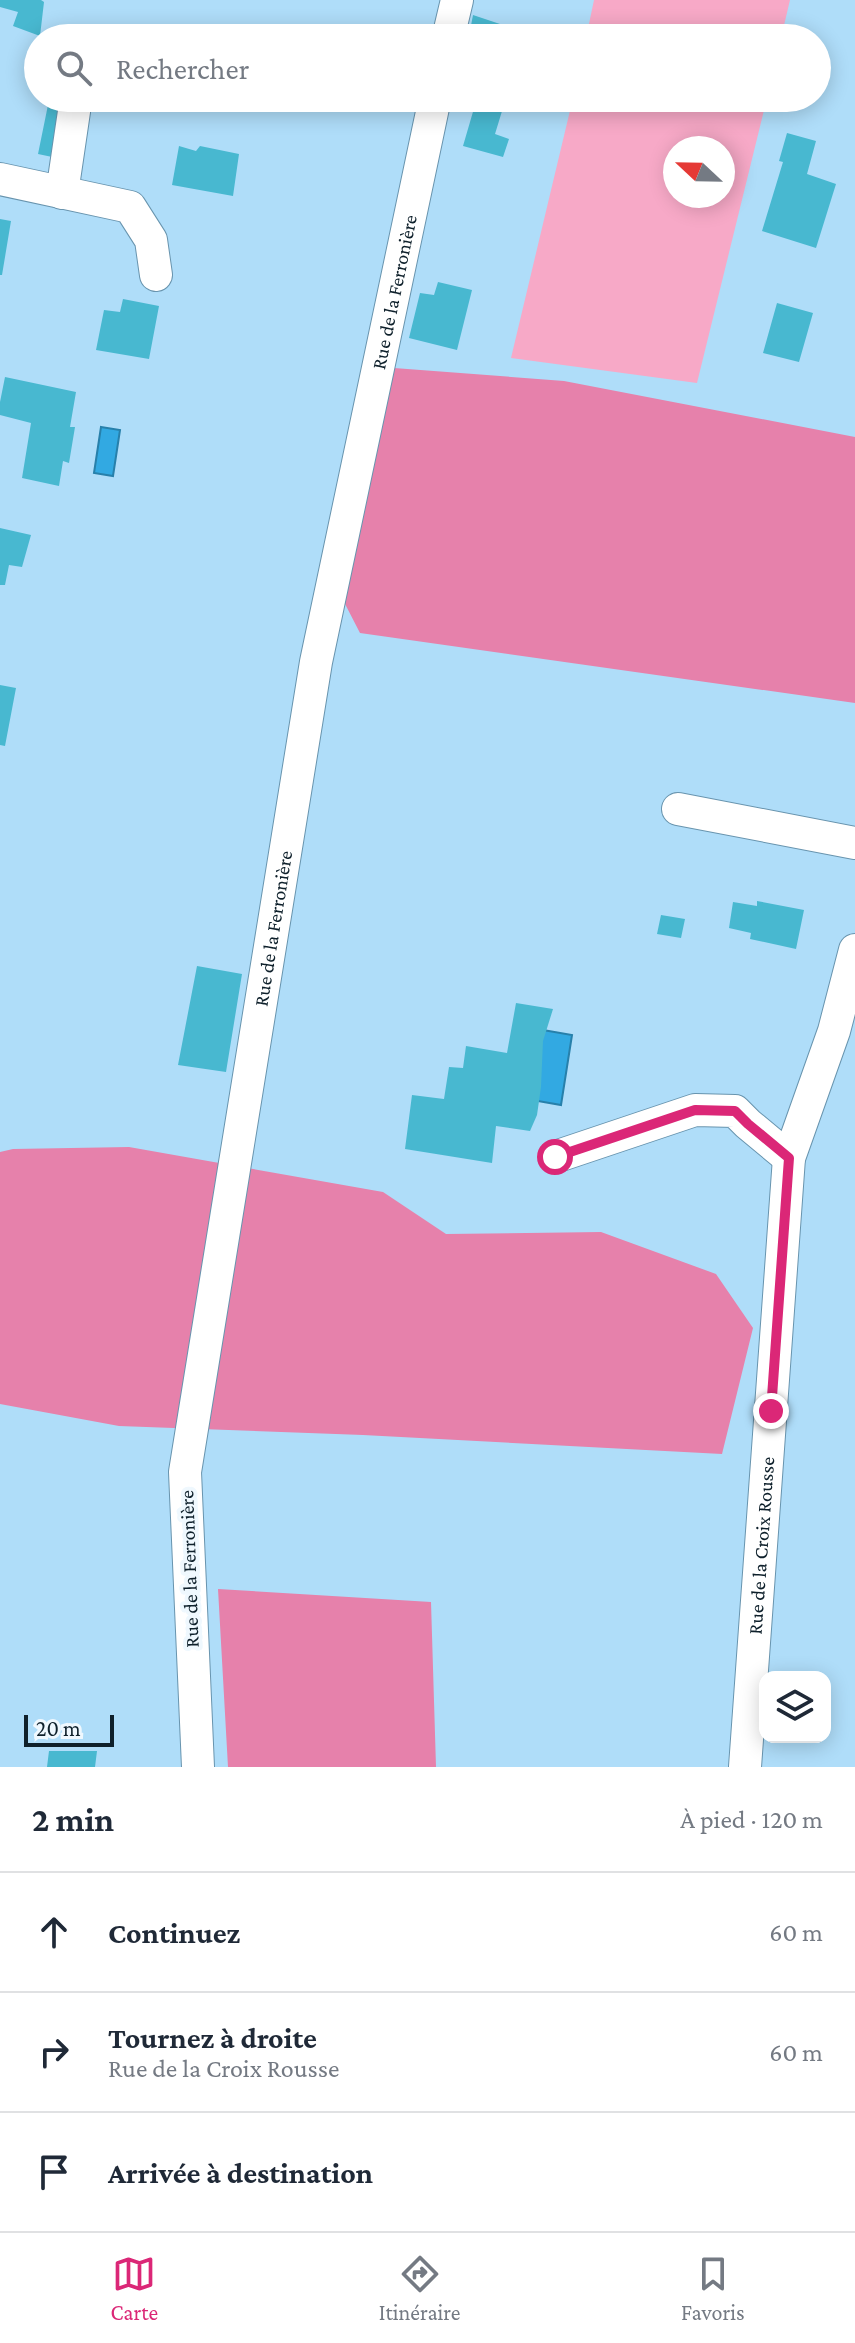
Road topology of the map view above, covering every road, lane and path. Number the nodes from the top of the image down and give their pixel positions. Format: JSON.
{"nodes":[{"id":1,"x":457,"y":0,"type":"edge"},
{"id":2,"x":451,"y":24,"type":"edge"},
{"id":3,"x":74,"y":112,"type":"edge"},
{"id":4,"x":432,"y":112,"type":"edge"},
{"id":5,"x":0,"y":179,"type":"edge"},
{"id":6,"x":62,"y":193,"type":"junction"},
{"id":7,"x":156,"y":275,"type":"dead end"},
{"id":8,"x":678,"y":809,"type":"dead end"},
{"id":9,"x":855,"y":843,"type":"edge"},
{"id":10,"x":855,"y":950,"type":"edge"},
{"id":11,"x":844,"y":1031,"type":"edge"},
{"id":12,"x":555,"y":1157,"type":"dead end"},
{"id":13,"x":789,"y":1158,"type":"junction"},
{"id":14,"x":198,"y":1767,"type":"edge"},
{"id":15,"x":745,"y":1767,"type":"edge"}],
"edges":[{"from":1,"to":2,"type":"street"},
{"from":3,"to":6,"type":"street"},
{"from":4,"to":14,"type":"street","name":"Rue de la Ferronière"},
{"from":5,"to":6,"type":"street"},
{"from":6,"to":7,"type":"street"},
{"from":8,"to":9,"type":"street"},
{"from":10,"to":11,"type":"street","name":"Rue de la Croix Rousse"},
{"from":11,"to":13,"type":"street","name":"Rue de la Croix Rousse"},
{"from":12,"to":13,"type":"street"},
{"from":13,"to":15,"type":"street","name":"Rue de la Croix Rousse"}]}
